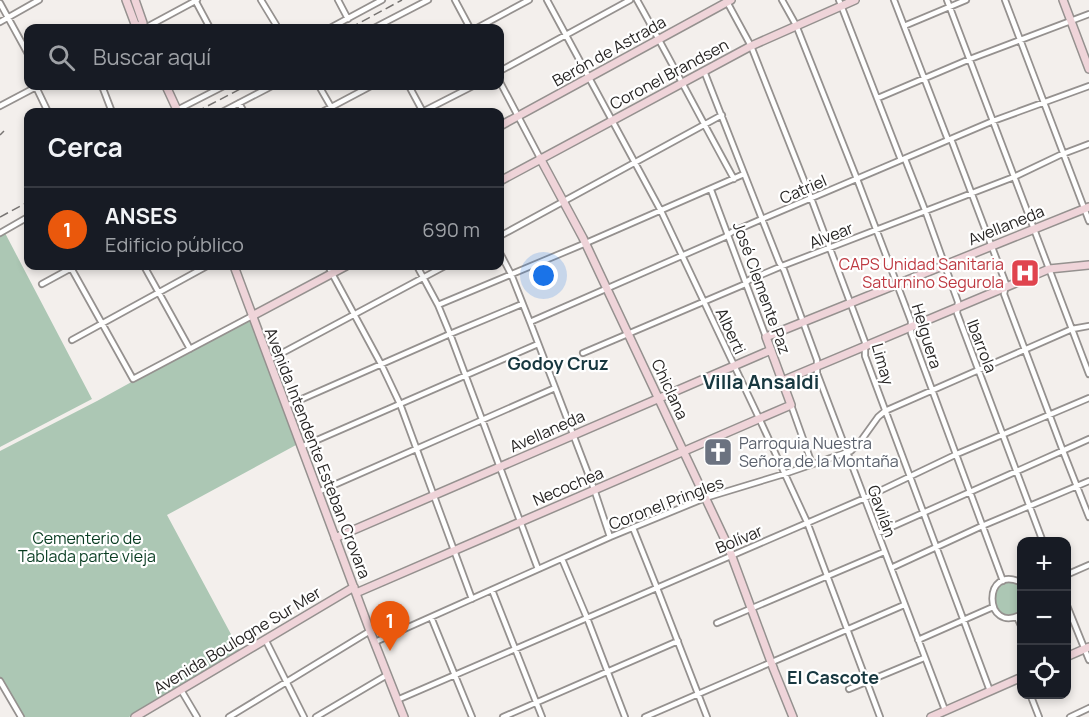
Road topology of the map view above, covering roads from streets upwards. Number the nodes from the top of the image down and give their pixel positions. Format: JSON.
{"nodes":[{"id":1,"x":39,"y":0,"type":"edge"},
{"id":2,"x":126,"y":0,"type":"edge"},
{"id":3,"x":135,"y":0,"type":"edge"},
{"id":4,"x":196,"y":0,"type":"edge"},
{"id":5,"x":261,"y":0,"type":"edge"},
{"id":6,"x":338,"y":0,"type":"edge"},
{"id":7,"x":382,"y":0,"type":"edge"},
{"id":8,"x":428,"y":0,"type":"edge"},
{"id":9,"x":455,"y":0,"type":"edge"},
{"id":10,"x":529,"y":0,"type":"edge"},
{"id":11,"x":547,"y":0,"type":"edge"},
{"id":12,"x":630,"y":0,"type":"edge"},
{"id":13,"x":637,"y":0,"type":"edge"},
{"id":14,"x":782,"y":0,"type":"edge"},
{"id":15,"x":855,"y":0,"type":"edge"},
{"id":16,"x":894,"y":0,"type":"edge"},
{"id":17,"x":947,"y":0,"type":"edge"},
{"id":18,"x":966,"y":0,"type":"edge"},
{"id":19,"x":1005,"y":0,"type":"edge"},
{"id":20,"x":1063,"y":0,"type":"edge"},
{"id":21,"x":728,"y":1,"type":"edge"},
{"id":22,"x":0,"y":3,"type":"edge"},
{"id":23,"x":841,"y":3,"type":"edge"},
{"id":24,"x":950,"y":7,"type":"junction"},
{"id":25,"x":1089,"y":14,"type":"edge"},
{"id":26,"x":8,"y":17,"type":"junction"},
{"id":27,"x":348,"y":19,"type":"junction"},
{"id":28,"x":1071,"y":21,"type":"junction"},
{"id":29,"x":0,"y":22,"type":"edge"},
{"id":30,"x":135,"y":24,"type":"edge"},
{"id":31,"x":143,"y":24,"type":"edge"},
{"id":32,"x":151,"y":24,"type":"edge"},
{"id":33,"x":208,"y":24,"type":"edge"},
{"id":34,"x":276,"y":24,"type":"edge"},
{"id":35,"x":338,"y":24,"type":"edge"},
{"id":36,"x":384,"y":24,"type":"edge"},
{"id":37,"x":468,"y":24,"type":"edge"},
{"id":38,"x":484,"y":24,"type":"edge"},
{"id":39,"x":796,"y":25,"type":"junction"},
{"id":40,"x":904,"y":26,"type":"junction"},
{"id":41,"x":566,"y":35,"type":"junction"},
{"id":42,"x":659,"y":39,"type":"junction"},
{"id":43,"x":1020,"y":39,"type":"junction"},
{"id":44,"x":751,"y":46,"type":"junction"},
{"id":45,"x":24,"y":47,"type":"edge"},
{"id":46,"x":970,"y":59,"type":"junction"},
{"id":47,"x":504,"y":69,"type":"edge"},
{"id":48,"x":1089,"y":69,"type":"edge"},
{"id":49,"x":704,"y":70,"type":"junction"},
{"id":50,"x":589,"y":77,"type":"junction"},
{"id":51,"x":923,"y":78,"type":"junction"},
{"id":52,"x":683,"y":82,"type":"junction"},
{"id":53,"x":1089,"y":86,"type":"edge"},
{"id":54,"x":29,"y":90,"type":"edge"},
{"id":55,"x":39,"y":90,"type":"edge"},
{"id":56,"x":104,"y":90,"type":"edge"},
{"id":57,"x":168,"y":90,"type":"edge"},
{"id":58,"x":216,"y":90,"type":"edge"},
{"id":59,"x":264,"y":90,"type":"edge"},
{"id":60,"x":322,"y":90,"type":"edge"},
{"id":61,"x":365,"y":90,"type":"edge"},
{"id":62,"x":411,"y":90,"type":"edge"},
{"id":63,"x":465,"y":90,"type":"edge"},
{"id":64,"x":504,"y":90,"type":"edge"},
{"id":65,"x":878,"y":99,"type":"junction"},
{"id":66,"x":239,"y":103,"type":"junction"},
{"id":67,"x":1044,"y":103,"type":"junction"},
{"id":68,"x":0,"y":105,"type":"edge"},
{"id":69,"x":46,"y":108,"type":"edge"},
{"id":70,"x":110,"y":108,"type":"edge"},
{"id":71,"x":175,"y":108,"type":"edge"},
{"id":72,"x":182,"y":108,"type":"edge"},
{"id":73,"x":230,"y":108,"type":"edge"},
{"id":74,"x":242,"y":108,"type":"edge"},
{"id":75,"x":332,"y":108,"type":"edge"},
{"id":76,"x":336,"y":108,"type":"edge"},
{"id":77,"x":421,"y":108,"type":"edge"},
{"id":78,"x":431,"y":108,"type":"edge"},
{"id":79,"x":518,"y":116,"type":"junction"},
{"id":80,"x":722,"y":116,"type":"junction"},
{"id":81,"x":612,"y":120,"type":"junction"},
{"id":82,"x":993,"y":121,"type":"junction"},
{"id":83,"x":504,"y":124,"type":"edge"},
{"id":84,"x":704,"y":125,"type":"junction"},
{"id":85,"x":950,"y":140,"type":"junction"},
{"id":86,"x":1089,"y":144,"type":"edge"},
{"id":87,"x":1063,"y":154,"type":"junction"},
{"id":88,"x":540,"y":158,"type":"junction"},
{"id":89,"x":903,"y":159,"type":"junction"},
{"id":90,"x":635,"y":161,"type":"junction"},
{"id":91,"x":744,"y":174,"type":"junction"},
{"id":92,"x":1014,"y":177,"type":"junction"},
{"id":93,"x":504,"y":179,"type":"edge"},
{"id":94,"x":734,"y":179,"type":"junction"},
{"id":95,"x":857,"y":179,"type":"junction"},
{"id":96,"x":711,"y":190,"type":"junction"},
{"id":97,"x":972,"y":192,"type":"junction"},
{"id":98,"x":811,"y":198,"type":"junction"},
{"id":99,"x":563,"y":201,"type":"junction"},
{"id":100,"x":1087,"y":208,"type":"edge"},
{"id":101,"x":925,"y":210,"type":"junction"},
{"id":102,"x":661,"y":211,"type":"junction"},
{"id":103,"x":24,"y":219,"type":"edge"},
{"id":104,"x":762,"y":219,"type":"junction"},
{"id":105,"x":1089,"y":222,"type":"edge"},
{"id":106,"x":1033,"y":228,"type":"junction"},
{"id":107,"x":876,"y":230,"type":"junction"},
{"id":108,"x":0,"y":232,"type":"edge"},
{"id":109,"x":504,"y":234,"type":"edge"},
{"id":110,"x":728,"y":235,"type":"junction"},
{"id":111,"x":586,"y":243,"type":"junction"},
{"id":112,"x":991,"y":246,"type":"junction"},
{"id":113,"x":829,"y":248,"type":"junction"},
{"id":114,"x":682,"y":256,"type":"junction"},
{"id":115,"x":504,"y":261,"type":"edge"},
{"id":116,"x":944,"y":265,"type":"junction"},
{"id":117,"x":1089,"y":265,"type":"edge"},
{"id":118,"x":782,"y":266,"type":"junction"},
{"id":119,"x":1049,"y":269,"type":"junction"},
{"id":120,"x":65,"y":270,"type":"edge"},
{"id":121,"x":74,"y":270,"type":"edge"},
{"id":122,"x":146,"y":270,"type":"edge"},
{"id":123,"x":200,"y":270,"type":"edge"},
{"id":124,"x":238,"y":270,"type":"edge"},
{"id":125,"x":330,"y":270,"type":"edge"},
{"id":126,"x":338,"y":270,"type":"edge"},
{"id":127,"x":419,"y":270,"type":"edge"},
{"id":128,"x":438,"y":270,"type":"edge"},
{"id":129,"x":332,"y":273,"type":"junction"},
{"id":130,"x":511,"y":274,"type":"junction"},
{"id":131,"x":423,"y":278,"type":"junction"},
{"id":132,"x":746,"y":283,"type":"junction"},
{"id":133,"x":42,"y":284,"type":"dead end"},
{"id":134,"x":897,"y":284,"type":"junction"},
{"id":135,"x":607,"y":288,"type":"junction"},
{"id":136,"x":1005,"y":288,"type":"junction"},
{"id":137,"x":159,"y":292,"type":"junction"},
{"id":138,"x":704,"y":302,"type":"junction"},
{"id":139,"x":850,"y":303,"type":"junction"},
{"id":140,"x":522,"y":304,"type":"junction"},
{"id":141,"x":438,"y":305,"type":"junction"},
{"id":142,"x":957,"y":308,"type":"junction"},
{"id":143,"x":354,"y":314,"type":"junction"},
{"id":144,"x":252,"y":316,"type":"junction"},
{"id":145,"x":530,"y":321,"type":"junction"},
{"id":146,"x":802,"y":322,"type":"junction"},
{"id":147,"x":101,"y":323,"type":"junction"},
{"id":148,"x":1089,"y":326,"type":"edge"},
{"id":149,"x":911,"y":327,"type":"junction"},
{"id":150,"x":1072,"y":329,"type":"junction"},
{"id":151,"x":629,"y":333,"type":"junction"},
{"id":152,"x":450,"y":334,"type":"junction"},
{"id":153,"x":766,"y":337,"type":"junction"},
{"id":154,"x":72,"y":340,"type":"dead end"},
{"id":155,"x":538,"y":344,"type":"junction"},
{"id":156,"x":865,"y":347,"type":"junction"},
{"id":157,"x":190,"y":349,"type":"junction"},
{"id":158,"x":771,"y":350,"type":"junction"},
{"id":159,"x":1025,"y":351,"type":"junction"},
{"id":160,"x":583,"y":353,"type":"dead end"},
{"id":161,"x":268,"y":360,"type":"junction"},
{"id":162,"x":381,"y":364,"type":"junction"},
{"id":163,"x":734,"y":365,"type":"junction"},
{"id":164,"x":817,"y":367,"type":"junction"},
{"id":165,"x":979,"y":370,"type":"junction"},
{"id":166,"x":1089,"y":374,"type":"edge"},
{"id":167,"x":465,"y":376,"type":"junction"},
{"id":168,"x":782,"y":381,"type":"junction"},
{"id":169,"x":555,"y":388,"type":"junction"},
{"id":170,"x":932,"y":391,"type":"junction"},
{"id":171,"x":659,"y":398,"type":"junction"},
{"id":172,"x":1089,"y":398,"type":"edge"},
{"id":173,"x":400,"y":404,"type":"junction"},
{"id":174,"x":791,"y":405,"type":"junction"},
{"id":175,"x":286,"y":406,"type":"junction"},
{"id":176,"x":885,"y":411,"type":"junction"},
{"id":177,"x":1049,"y":415,"type":"junction"},
{"id":178,"x":759,"y":418,"type":"junction"},
{"id":179,"x":481,"y":420,"type":"junction"},
{"id":180,"x":573,"y":435,"type":"junction"},
{"id":181,"x":1003,"y":435,"type":"junction"},
{"id":182,"x":1089,"y":439,"type":"edge"},
{"id":183,"x":301,"y":447,"type":"junction"},
{"id":184,"x":416,"y":449,"type":"junction"},
{"id":185,"x":684,"y":451,"type":"junction"},
{"id":186,"x":1063,"y":451,"type":"junction"},
{"id":187,"x":847,"y":452,"type":"junction"},
{"id":188,"x":957,"y":454,"type":"junction"},
{"id":189,"x":812,"y":464,"type":"junction"},
{"id":190,"x":500,"y":467,"type":"junction"},
{"id":191,"x":1017,"y":472,"type":"junction"},
{"id":192,"x":784,"y":474,"type":"junction"},
{"id":193,"x":910,"y":476,"type":"junction"},
{"id":194,"x":1089,"y":481,"type":"edge"},
{"id":195,"x":1077,"y":486,"type":"junction"},
{"id":196,"x":594,"y":489,"type":"junction"},
{"id":197,"x":970,"y":491,"type":"junction"},
{"id":198,"x":318,"y":492,"type":"junction"},
{"id":199,"x":434,"y":496,"type":"junction"},
{"id":200,"x":705,"y":498,"type":"junction"},
{"id":201,"x":865,"y":498,"type":"junction"},
{"id":202,"x":1029,"y":506,"type":"junction"},
{"id":203,"x":924,"y":512,"type":"junction"},
{"id":204,"x":1089,"y":517,"type":"edge"},
{"id":205,"x":520,"y":522,"type":"junction"},
{"id":206,"x":807,"y":522,"type":"junction"},
{"id":207,"x":982,"y":526,"type":"junction"},
{"id":208,"x":633,"y":528,"type":"junction"},
{"id":209,"x":878,"y":533,"type":"junction"},
{"id":210,"x":610,"y":537,"type":"junction"},
{"id":211,"x":1041,"y":537,"type":"edge"},
{"id":212,"x":335,"y":538,"type":"junction"},
{"id":213,"x":937,"y":547,"type":"junction"},
{"id":214,"x":454,"y":550,"type":"junction"},
{"id":215,"x":884,"y":552,"type":"junction"},
{"id":216,"x":732,"y":555,"type":"junction"},
{"id":217,"x":562,"y":559,"type":"junction"},
{"id":218,"x":1089,"y":565,"type":"edge"},
{"id":219,"x":891,"y":568,"type":"junction"},
{"id":220,"x":538,"y":569,"type":"junction"},
{"id":221,"x":1071,"y":573,"type":"edge"},
{"id":222,"x":827,"y":576,"type":"junction"},
{"id":223,"x":1017,"y":580,"type":"edge"},
{"id":224,"x":1003,"y":581,"type":"junction"},
{"id":225,"x":657,"y":588,"type":"junction"},
{"id":226,"x":355,"y":590,"type":"junction"},
{"id":227,"x":492,"y":590,"type":"junction"},
{"id":228,"x":472,"y":598,"type":"junction"},
{"id":229,"x":904,"y":605,"type":"junction"},
{"id":230,"x":993,"y":607,"type":"junction"},
{"id":231,"x":751,"y":608,"type":"junction"},
{"id":232,"x":1071,"y":614,"type":"edge"},
{"id":233,"x":431,"y":616,"type":"junction"},
{"id":234,"x":1017,"y":616,"type":"edge"},
{"id":235,"x":587,"y":618,"type":"junction"},
{"id":236,"x":964,"y":620,"type":"junction"},
{"id":237,"x":717,"y":623,"type":"dead end"},
{"id":238,"x":848,"y":629,"type":"junction"},
{"id":239,"x":370,"y":631,"type":"junction"},
{"id":240,"x":265,"y":639,"type":"junction"},
{"id":241,"x":918,"y":640,"type":"junction"},
{"id":242,"x":678,"y":641,"type":"junction"},
{"id":243,"x":375,"y":642,"type":"junction"},
{"id":244,"x":516,"y":648,"type":"junction"},
{"id":245,"x":1087,"y":648,"type":"edge"},
{"id":246,"x":1071,"y":655,"type":"edge"},
{"id":247,"x":924,"y":658,"type":"junction"},
{"id":248,"x":1089,"y":660,"type":"edge"},
{"id":249,"x":771,"y":662,"type":"junction"},
{"id":250,"x":607,"y":672,"type":"junction"},
{"id":251,"x":456,"y":674,"type":"junction"},
{"id":252,"x":387,"y":675,"type":"junction"},
{"id":253,"x":1017,"y":679,"type":"edge"},
{"id":254,"x":287,"y":682,"type":"junction"},
{"id":255,"x":867,"y":682,"type":"junction"},
{"id":256,"x":0,"y":683,"type":"edge"},
{"id":257,"x":849,"y":689,"type":"dead end"},
{"id":258,"x":181,"y":690,"type":"junction"},
{"id":259,"x":990,"y":691,"type":"junction"},
{"id":260,"x":698,"y":694,"type":"junction"},
{"id":261,"x":1032,"y":699,"type":"edge"},
{"id":262,"x":397,"y":700,"type":"junction"},
{"id":263,"x":537,"y":702,"type":"junction"},
{"id":264,"x":1089,"y":708,"type":"edge"},
{"id":265,"x":944,"y":713,"type":"edge"},
{"id":266,"x":21,"y":717,"type":"edge"},
{"id":267,"x":135,"y":717,"type":"edge"},
{"id":268,"x":197,"y":717,"type":"edge"},
{"id":269,"x":229,"y":717,"type":"edge"},
{"id":270,"x":304,"y":717,"type":"edge"},
{"id":271,"x":316,"y":717,"type":"edge"},
{"id":272,"x":404,"y":717,"type":"edge"},
{"id":273,"x":472,"y":717,"type":"edge"},
{"id":274,"x":503,"y":717,"type":"edge"},
{"id":275,"x":542,"y":717,"type":"edge"},
{"id":276,"x":625,"y":717,"type":"edge"},
{"id":277,"x":645,"y":717,"type":"edge"},
{"id":278,"x":707,"y":717,"type":"edge"},
{"id":279,"x":792,"y":717,"type":"edge"},
{"id":280,"x":880,"y":717,"type":"edge"},
{"id":281,"x":931,"y":717,"type":"edge"},
{"id":282,"x":1040,"y":717,"type":"edge"},
{"id":283,"x":1070,"y":717,"type":"edge"}],
"edges":[{"from":1,"to":26,"type":"street"},
{"from":2,"to":30,"type":"street"},
{"from":3,"to":31,"type":"street"},
{"from":4,"to":32,"type":"street"},
{"from":4,"to":33,"type":"street"},
{"from":5,"to":34,"type":"street"},
{"from":6,"to":27,"type":"street"},
{"from":7,"to":27,"type":"street"},
{"from":8,"to":36,"type":"street"},
{"from":9,"to":37,"type":"street"},
{"from":10,"to":38,"type":"street"},
{"from":11,"to":41,"type":"street","name":"Alberti"},
{"from":12,"to":41,"type":"street"},
{"from":13,"to":42,"type":"street"},
{"from":14,"to":39,"type":"street","name":"Helguera"},
{"from":15,"to":23,"type":"street","name":"Coronel Brandsen"},
{"from":16,"to":40,"type":"street"},
{"from":17,"to":24,"type":"street"},
{"from":18,"to":24,"type":"street"},
{"from":19,"to":43,"type":"street"},
{"from":20,"to":28,"type":"street"},
{"from":21,"to":42,"type":"street","name":"Berón de Astrada"},
{"from":21,"to":44,"type":"street","name":"Limay"},
{"from":22,"to":26,"type":"street"},
{"from":23,"to":39,"type":"street","name":"Coronel Brandsen"},
{"from":23,"to":65,"type":"street","name":"Ibarrola"},
{"from":24,"to":40,"type":"street"},
{"from":24,"to":46,"type":"street"},
{"from":25,"to":28,"type":"street"},
{"from":26,"to":29,"type":"street"},
{"from":26,"to":45,"type":"street"},
{"from":27,"to":35,"type":"street"},
{"from":28,"to":43,"type":"street"},
{"from":28,"to":48,"type":"street"},
{"from":39,"to":44,"type":"street","name":"Coronel Brandsen"},
{"from":39,"to":95,"type":"street","name":"Helguera"},
{"from":40,"to":51,"type":"street"},
{"from":41,"to":47,"type":"street"},
{"from":41,"to":50,"type":"street","name":"Alberti"},
{"from":42,"to":50,"type":"street","name":"Berón de Astrada"},
{"from":42,"to":52,"type":"street"},
{"from":43,"to":46,"type":"street"},
{"from":43,"to":67,"type":"street"},
{"from":44,"to":49,"type":"street","name":"Coronel Brandsen"},
{"from":44,"to":98,"type":"street","name":"Limay"},
{"from":46,"to":51,"type":"street"},
{"from":46,"to":82,"type":"street"},
{"from":49,"to":52,"type":"street","name":"Coronel Brandsen"},
{"from":49,"to":80,"type":"street","name":"Gavilán"},
{"from":50,"to":79,"type":"street","name":"Berón de Astrada"},
{"from":50,"to":81,"type":"street","name":"Alberti"},
{"from":51,"to":65,"type":"street"},
{"from":51,"to":85,"type":"street"},
{"from":52,"to":81,"type":"street","name":"Coronel Brandsen"},
{"from":52,"to":84,"type":"street"},
{"from":53,"to":67,"type":"street","name":"Catriel"},
{"from":54,"to":68,"type":"street"},
{"from":55,"to":69,"type":"street"},
{"from":56,"to":70,"type":"street"},
{"from":57,"to":71,"type":"street"},
{"from":58,"to":72,"type":"street"},
{"from":59,"to":66,"type":"street"},
{"from":60,"to":75,"type":"street"},
{"from":61,"to":76,"type":"street"},
{"from":62,"to":77,"type":"street"},
{"from":63,"to":78,"type":"street"},
{"from":64,"to":79,"type":"street","name":"Chiclana"},
{"from":65,"to":89,"type":"street","name":"Ibarrola"},
{"from":66,"to":73,"type":"street"},
{"from":66,"to":74,"type":"street"},
{"from":67,"to":82,"type":"street","name":"Catriel"},
{"from":67,"to":87,"type":"street"},
{"from":79,"to":83,"type":"street","name":"Berón de Astrada"},
{"from":79,"to":88,"type":"street","name":"Chiclana"},
{"from":80,"to":84,"type":"street"},
{"from":80,"to":91,"type":"street","name":"Gavilán"},
{"from":81,"to":88,"type":"street","name":"Coronel Brandsen"},
{"from":81,"to":90,"type":"street","name":"Alberti"},
{"from":82,"to":85,"type":"street","name":"Catriel"},
{"from":82,"to":92,"type":"street"},
{"from":84,"to":90,"type":"street"},
{"from":84,"to":94,"type":"street"},
{"from":85,"to":89,"type":"street","name":"Catriel"},
{"from":85,"to":97,"type":"street"},
{"from":86,"to":87,"type":"street","name":"Alvear"},
{"from":87,"to":92,"type":"street","name":"Alvear"},
{"from":87,"to":100,"type":"street"},
{"from":88,"to":93,"type":"street","name":"Coronel Brandsen"},
{"from":88,"to":99,"type":"street","name":"Chiclana"},
{"from":89,"to":95,"type":"street","name":"Catriel"},
{"from":89,"to":101,"type":"street","name":"Ibarrola"},
{"from":90,"to":99,"type":"street"},
{"from":90,"to":102,"type":"street","name":"Alberti"},
{"from":91,"to":94,"type":"street"},
{"from":91,"to":104,"type":"street","name":"Gavilán"},
{"from":92,"to":97,"type":"street","name":"Alvear"},
{"from":92,"to":106,"type":"street"},
{"from":94,"to":96,"type":"street"},
{"from":95,"to":98,"type":"street","name":"Catriel"},
{"from":95,"to":107,"type":"street","name":"Helguera"},
{"from":96,"to":102,"type":"street"},
{"from":96,"to":110,"type":"street","name":"José Clemente Paz"},
{"from":97,"to":101,"type":"street","name":"Alvear"},
{"from":97,"to":112,"type":"street"},
{"from":98,"to":104,"type":"street","name":"Catriel"},
{"from":98,"to":113,"type":"street","name":"Limay"},
{"from":99,"to":109,"type":"street"},
{"from":99,"to":111,"type":"street","name":"Chiclana"},
{"from":100,"to":105,"type":"street"},
{"from":100,"to":106,"type":"street","name":"Avellaneda"},
{"from":101,"to":107,"type":"street","name":"Alvear"},
{"from":101,"to":116,"type":"street","name":"Ibarrola"},
{"from":102,"to":111,"type":"street"},
{"from":102,"to":114,"type":"street","name":"Alberti"},
{"from":103,"to":108,"type":"street"},
{"from":104,"to":110,"type":"street","name":"Catriel"},
{"from":104,"to":118,"type":"street","name":"Gavilán"},
{"from":106,"to":112,"type":"street","name":"Avellaneda"},
{"from":106,"to":119,"type":"street"},
{"from":107,"to":113,"type":"street","name":"Alvear"},
{"from":107,"to":134,"type":"street","name":"Helguera"},
{"from":110,"to":114,"type":"street","name":"Catriel"},
{"from":110,"to":132,"type":"street","name":"José Clemente Paz"},
{"from":111,"to":130,"type":"street"},
{"from":111,"to":135,"type":"street","name":"Chiclana"},
{"from":112,"to":116,"type":"street","name":"Avellaneda"},
{"from":112,"to":136,"type":"street"},
{"from":113,"to":118,"type":"street","name":"Alvear"},
{"from":113,"to":139,"type":"street","name":"Limay"},
{"from":114,"to":135,"type":"street","name":"Catriel"},
{"from":114,"to":138,"type":"street","name":"Alberti"},
{"from":115,"to":130,"type":"street"},
{"from":116,"to":134,"type":"street","name":"Avellaneda"},
{"from":116,"to":142,"type":"street","name":"Ibarrola"},
{"from":117,"to":119,"type":"street"},
{"from":118,"to":132,"type":"street","name":"Alvear"},
{"from":118,"to":146,"type":"street","name":"Gavilán"},
{"from":119,"to":136,"type":"street"},
{"from":119,"to":150,"type":"street"},
{"from":120,"to":133,"type":"street"},
{"from":121,"to":147,"type":"street"},
{"from":122,"to":137,"type":"street"},
{"from":123,"to":137,"type":"street"},
{"from":124,"to":144,"type":"street","name":"Avenida Intendente Esteban Crovara"},
{"from":125,"to":129,"type":"street"},
{"from":126,"to":129,"type":"street"},
{"from":127,"to":131,"type":"street"},
{"from":128,"to":131,"type":"street"},
{"from":129,"to":143,"type":"street"},
{"from":129,"to":144,"type":"street"},
{"from":130,"to":140,"type":"street"},
{"from":130,"to":141,"type":"street"},
{"from":131,"to":141,"type":"street"},
{"from":131,"to":143,"type":"street"},
{"from":132,"to":138,"type":"street","name":"Alvear"},
{"from":132,"to":153,"type":"street","name":"José Clemente Paz"},
{"from":134,"to":139,"type":"street","name":"Avellaneda"},
{"from":134,"to":149,"type":"street","name":"Helguera"},
{"from":135,"to":145,"type":"street","name":"Catriel"},
{"from":135,"to":151,"type":"street","name":"Chiclana"},
{"from":136,"to":142,"type":"street"},
{"from":136,"to":159,"type":"street"},
{"from":137,"to":147,"type":"street"},
{"from":137,"to":157,"type":"street"},
{"from":138,"to":151,"type":"street","name":"Alvear"},
{"from":138,"to":163,"type":"street","name":"Alberti"},
{"from":139,"to":146,"type":"street","name":"Avellaneda"},
{"from":139,"to":156,"type":"street","name":"Limay"},
{"from":140,"to":145,"type":"street"},
{"from":140,"to":152,"type":"street"},
{"from":141,"to":152,"type":"street"},
{"from":142,"to":149,"type":"street"},
{"from":142,"to":165,"type":"street","name":"Ibarrola"},
{"from":143,"to":161,"type":"street"},
{"from":143,"to":162,"type":"street"},
{"from":144,"to":157,"type":"street"},
{"from":144,"to":161,"type":"street","name":"Avenida Intendente Esteban Crovara"},
{"from":145,"to":155,"type":"street"},
{"from":146,"to":153,"type":"street","name":"Avellaneda"},
{"from":146,"to":164,"type":"street","name":"Gavilán"},
{"from":147,"to":154,"type":"street"},
{"from":147,"to":157,"type":"street"},
{"from":148,"to":150,"type":"street","name":"Coronel Pringles"},
{"from":149,"to":156,"type":"street"},
{"from":149,"to":170,"type":"street","name":"Helguera"},
{"from":150,"to":159,"type":"street","name":"Coronel Pringles"},
{"from":150,"to":166,"type":"street"},
{"from":151,"to":160,"type":"street","name":"Alvear"},
{"from":151,"to":171,"type":"street","name":"Chiclana"},
{"from":152,"to":162,"type":"street"},
{"from":152,"to":167,"type":"street"},
{"from":153,"to":158,"type":"street","name":"José Clemente Paz"},
{"from":155,"to":167,"type":"street"},
{"from":155,"to":169,"type":"street"},
{"from":156,"to":164,"type":"street"},
{"from":156,"to":176,"type":"street","name":"Limay"},
{"from":158,"to":163,"type":"street","name":"Avellaneda"},
{"from":158,"to":168,"type":"street","name":"José Clemente Paz"},
{"from":159,"to":165,"type":"street","name":"Coronel Pringles"},
{"from":159,"to":177,"type":"street"},
{"from":161,"to":175,"type":"street","name":"Avenida Intendente Esteban Crovara"},
{"from":162,"to":173,"type":"street"},
{"from":162,"to":175,"type":"street"},
{"from":163,"to":171,"type":"street","name":"Avellaneda"},
{"from":163,"to":178,"type":"street","name":"Alberti"},
{"from":164,"to":168,"type":"street"},
{"from":164,"to":187,"type":"street","name":"Gavilán"},
{"from":165,"to":170,"type":"street","name":"Coronel Pringles"},
{"from":165,"to":181,"type":"street","name":"Ibarrola"},
{"from":167,"to":173,"type":"street"},
{"from":167,"to":179,"type":"street"},
{"from":168,"to":174,"type":"street","name":"José Clemente Paz"},
{"from":169,"to":179,"type":"street"},
{"from":169,"to":180,"type":"street"},
{"from":170,"to":176,"type":"street","name":"Coronel Pringles"},
{"from":170,"to":188,"type":"street","name":"Helguera"},
{"from":171,"to":180,"type":"street","name":"Avellaneda"},
{"from":171,"to":185,"type":"street","name":"Chiclana"},
{"from":172,"to":177,"type":"street","name":"Bolívar"},
{"from":173,"to":183,"type":"street"},
{"from":173,"to":184,"type":"street"},
{"from":174,"to":178,"type":"street","name":"Necochea"},
{"from":174,"to":189,"type":"street","name":"José Clemente Paz"},
{"from":175,"to":183,"type":"street","name":"Avenida Intendente Esteban Crovara"},
{"from":176,"to":187,"type":"street","name":"Coronel Pringles"},
{"from":176,"to":193,"type":"street","name":"Limay"},
{"from":177,"to":181,"type":"street","name":"Bolívar"},
{"from":177,"to":186,"type":"street"},
{"from":178,"to":185,"type":"street","name":"Necochea"},
{"from":178,"to":192,"type":"street","name":"Alberti"},
{"from":179,"to":184,"type":"street"},
{"from":179,"to":190,"type":"street"},
{"from":180,"to":190,"type":"street","name":"Avellaneda"},
{"from":180,"to":196,"type":"street"},
{"from":181,"to":188,"type":"street","name":"Bolívar"},
{"from":181,"to":191,"type":"street","name":"Ibarrola"},
{"from":182,"to":186,"type":"street"},
{"from":183,"to":198,"type":"street","name":"Avenida Intendente Esteban Crovara"},
{"from":184,"to":198,"type":"street"},
{"from":184,"to":199,"type":"street"},
{"from":185,"to":196,"type":"street","name":"Necochea"},
{"from":185,"to":200,"type":"street","name":"Chiclana"},
{"from":186,"to":191,"type":"street"},
{"from":186,"to":195,"type":"street"},
{"from":187,"to":189,"type":"street","name":"Coronel Pringles"},
{"from":187,"to":201,"type":"street","name":"Gavilán"},
{"from":188,"to":193,"type":"street","name":"Bolívar"},
{"from":188,"to":197,"type":"street","name":"Helguera"},
{"from":189,"to":192,"type":"street","name":"Coronel Pringles"},
{"from":190,"to":199,"type":"street","name":"Avellaneda"},
{"from":190,"to":205,"type":"street"},
{"from":191,"to":197,"type":"street"},
{"from":191,"to":202,"type":"street","name":"Ibarrola"},
{"from":192,"to":200,"type":"street","name":"Coronel Pringles"},
{"from":192,"to":206,"type":"street","name":"Alberti"},
{"from":193,"to":201,"type":"street","name":"Bolívar"},
{"from":193,"to":203,"type":"street","name":"Limay"},
{"from":194,"to":195,"type":"street"},
{"from":195,"to":202,"type":"street"},
{"from":195,"to":204,"type":"street"},
{"from":196,"to":205,"type":"street","name":"Necochea"},
{"from":196,"to":210,"type":"street"},
{"from":197,"to":203,"type":"street"},
{"from":197,"to":207,"type":"street","name":"Helguera"},
{"from":198,"to":212,"type":"street","name":"Avenida Intendente Esteban Crovara"},
{"from":199,"to":212,"type":"street","name":"Avellaneda"},
{"from":199,"to":214,"type":"street"},
{"from":200,"to":208,"type":"street","name":"Coronel Pringles"},
{"from":200,"to":216,"type":"street","name":"Chiclana"},
{"from":201,"to":206,"type":"street","name":"Bolívar"},
{"from":201,"to":209,"type":"street","name":"Gavilán"},
{"from":202,"to":207,"type":"street"},
{"from":202,"to":211,"type":"street","name":"Ibarrola"},
{"from":203,"to":209,"type":"street"},
{"from":203,"to":213,"type":"street","name":"Limay"},
{"from":205,"to":214,"type":"street","name":"Necochea"},
{"from":205,"to":220,"type":"street"},
{"from":206,"to":216,"type":"street","name":"Bolívar"},
{"from":206,"to":222,"type":"street","name":"Alberti"},
{"from":207,"to":213,"type":"street"},
{"from":207,"to":224,"type":"street","name":"Helguera"},
{"from":208,"to":210,"type":"street","name":"Coronel Pringles"},
{"from":208,"to":225,"type":"street"},
{"from":209,"to":215,"type":"street","name":"Gavilán"},
{"from":210,"to":217,"type":"street","name":"Coronel Pringles"},
{"from":212,"to":226,"type":"street","name":"Avenida Intendente Esteban Crovara"},
{"from":213,"to":219,"type":"street"},
{"from":213,"to":236,"type":"street","name":"Limay"},
{"from":214,"to":226,"type":"street","name":"Necochea"},
{"from":214,"to":228,"type":"street"},
{"from":215,"to":219,"type":"street","name":"Gavilán"},
{"from":215,"to":222,"type":"street"},
{"from":216,"to":225,"type":"street","name":"Bolívar"},
{"from":216,"to":231,"type":"street","name":"Chiclana"},
{"from":217,"to":220,"type":"street","name":"Coronel Pringles"},
{"from":217,"to":235,"type":"street"},
{"from":218,"to":221,"type":"street"},
{"from":219,"to":229,"type":"street","name":"Gavilán"},
{"from":220,"to":227,"type":"street","name":"Coronel Pringles"},
{"from":222,"to":231,"type":"street"},
{"from":222,"to":238,"type":"street","name":"Alberti"},
{"from":223,"to":224,"type":"street"},
{"from":224,"to":230,"type":"street"},
{"from":225,"to":235,"type":"street","name":"Bolívar"},
{"from":225,"to":242,"type":"street"},
{"from":226,"to":239,"type":"street","name":"Avenida Intendente Esteban Crovara"},
{"from":226,"to":240,"type":"street","name":"Avenida Boulogne Sur Mer"},
{"from":227,"to":228,"type":"street","name":"Coronel Pringles"},
{"from":227,"to":244,"type":"street"},
{"from":228,"to":233,"type":"street","name":"Coronel Pringles"},
{"from":229,"to":238,"type":"street"},
{"from":229,"to":241,"type":"street","name":"Gavilán"},
{"from":230,"to":234,"type":"street"},
{"from":230,"to":236,"type":"street"},
{"from":231,"to":237,"type":"street"},
{"from":231,"to":249,"type":"street","name":"Chiclana"},
{"from":232,"to":245,"type":"street"},
{"from":233,"to":243,"type":"street","name":"Coronel Pringles"},
{"from":233,"to":251,"type":"street"},
{"from":235,"to":244,"type":"street","name":"Bolívar"},
{"from":235,"to":250,"type":"street"},
{"from":236,"to":241,"type":"street"},
{"from":236,"to":259,"type":"street","name":"Limay"},
{"from":238,"to":249,"type":"street"},
{"from":238,"to":255,"type":"street","name":"Alberti"},
{"from":239,"to":243,"type":"street","name":"Avenida Intendente Esteban Crovara"},
{"from":239,"to":254,"type":"street"},
{"from":240,"to":254,"type":"street"},
{"from":240,"to":258,"type":"street","name":"Avenida Boulogne Sur Mer"},
{"from":241,"to":247,"type":"street","name":"Gavilán"},
{"from":242,"to":250,"type":"street"},
{"from":242,"to":260,"type":"street"},
{"from":243,"to":252,"type":"street","name":"Avenida Intendente Esteban Crovara"},
{"from":244,"to":251,"type":"street","name":"Bolívar"},
{"from":244,"to":263,"type":"street"},
{"from":245,"to":246,"type":"street"},
{"from":245,"to":248,"type":"street"},
{"from":247,"to":255,"type":"street"},
{"from":247,"to":265,"type":"street","name":"Gavilán"},
{"from":249,"to":260,"type":"street"},
{"from":249,"to":279,"type":"street","name":"Chiclana"},
{"from":250,"to":263,"type":"street"},
{"from":250,"to":276,"type":"street"},
{"from":251,"to":262,"type":"street","name":"Bolívar"},
{"from":251,"to":273,"type":"street"},
{"from":252,"to":262,"type":"street","name":"Avenida Intendente Esteban Crovara"},
{"from":252,"to":271,"type":"street"},
{"from":253,"to":259,"type":"street"},
{"from":254,"to":269,"type":"street"},
{"from":254,"to":270,"type":"street"},
{"from":255,"to":257,"type":"street"},
{"from":255,"to":280,"type":"street","name":"Alberti"},
{"from":256,"to":266,"type":"street"},
{"from":258,"to":267,"type":"street","name":"Avenida Boulogne Sur Mer"},
{"from":258,"to":268,"type":"street"},
{"from":259,"to":265,"type":"street"},
{"from":260,"to":277,"type":"street"},
{"from":260,"to":278,"type":"street"},
{"from":261,"to":282,"type":"street"},
{"from":262,"to":272,"type":"street","name":"Avenida Intendente Esteban Crovara"},
{"from":263,"to":274,"type":"street"},
{"from":263,"to":275,"type":"street"},
{"from":264,"to":283,"type":"street"},
{"from":265,"to":281,"type":"street"}]}
